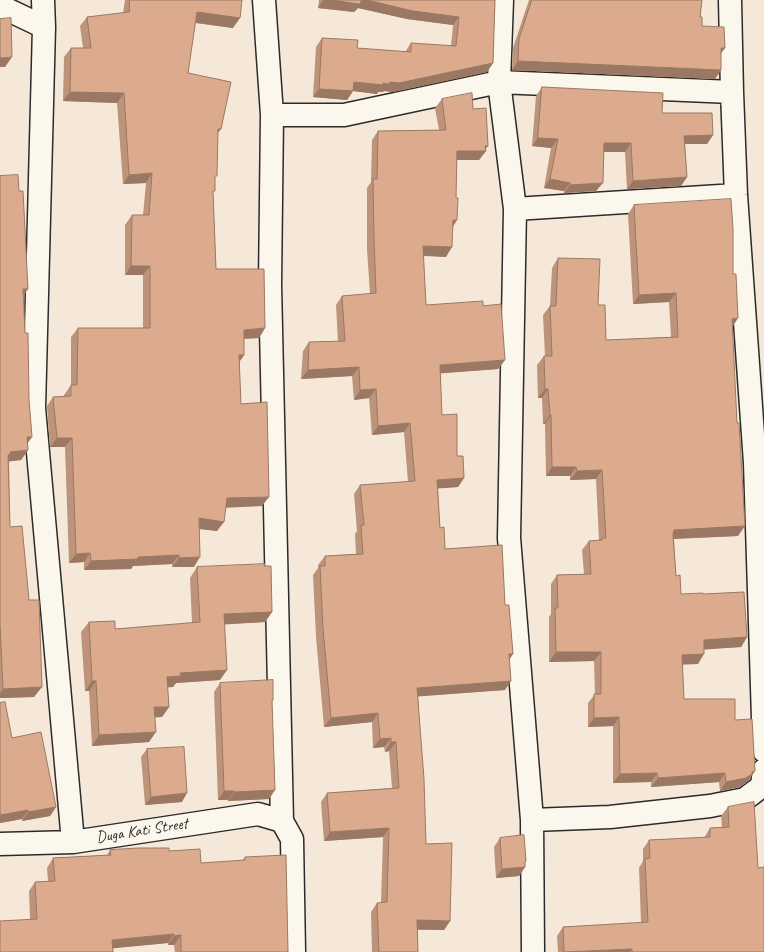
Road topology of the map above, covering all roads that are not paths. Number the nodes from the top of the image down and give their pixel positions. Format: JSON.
{"nodes":[{"id":1,"x":43,"y":0,"type":"edge"},
{"id":2,"x":264,"y":0,"type":"edge"},
{"id":3,"x":502,"y":0,"type":"edge"},
{"id":4,"x":730,"y":0,"type":"edge"},
{"id":5,"x":0,"y":6,"type":"edge"},
{"id":6,"x":44,"y":27,"type":"junction"},
{"id":7,"x":499,"y":82,"type":"junction"},
{"id":8,"x":732,"y":92,"type":"junction"},
{"id":9,"x":272,"y":116,"type":"junction"},
{"id":10,"x":736,"y":195,"type":"junction"},
{"id":11,"x":515,"y":209,"type":"junction"},
{"id":12,"x":764,"y":751,"type":"edge"},
{"id":13,"x":764,"y":770,"type":"edge"},
{"id":14,"x":532,"y":820,"type":"junction"},
{"id":15,"x":282,"y":821,"type":"junction"},
{"id":16,"x":73,"y":842,"type":"junction"},
{"id":17,"x":0,"y":844,"type":"edge"},
{"id":18,"x":294,"y":952,"type":"edge"},
{"id":19,"x":533,"y":952,"type":"edge"}],
"edges":[{"from":1,"to":6,"type":"street"},
{"from":2,"to":9,"type":"street"},
{"from":3,"to":7,"type":"street"},
{"from":4,"to":8,"type":"street"},
{"from":5,"to":6,"type":"street"},
{"from":6,"to":16,"type":"street"},
{"from":7,"to":8,"type":"street"},
{"from":7,"to":9,"type":"street"},
{"from":7,"to":11,"type":"street"},
{"from":8,"to":10,"type":"street"},
{"from":9,"to":15,"type":"street"},
{"from":10,"to":11,"type":"street"},
{"from":10,"to":12,"type":"street"},
{"from":11,"to":14,"type":"street"},
{"from":13,"to":14,"type":"street"},
{"from":14,"to":19,"type":"street"},
{"from":15,"to":16,"type":"street","name":"Duga Kati Street"},
{"from":15,"to":18,"type":"street"},
{"from":16,"to":17,"type":"street","name":"Duga Kati Street"}]}
